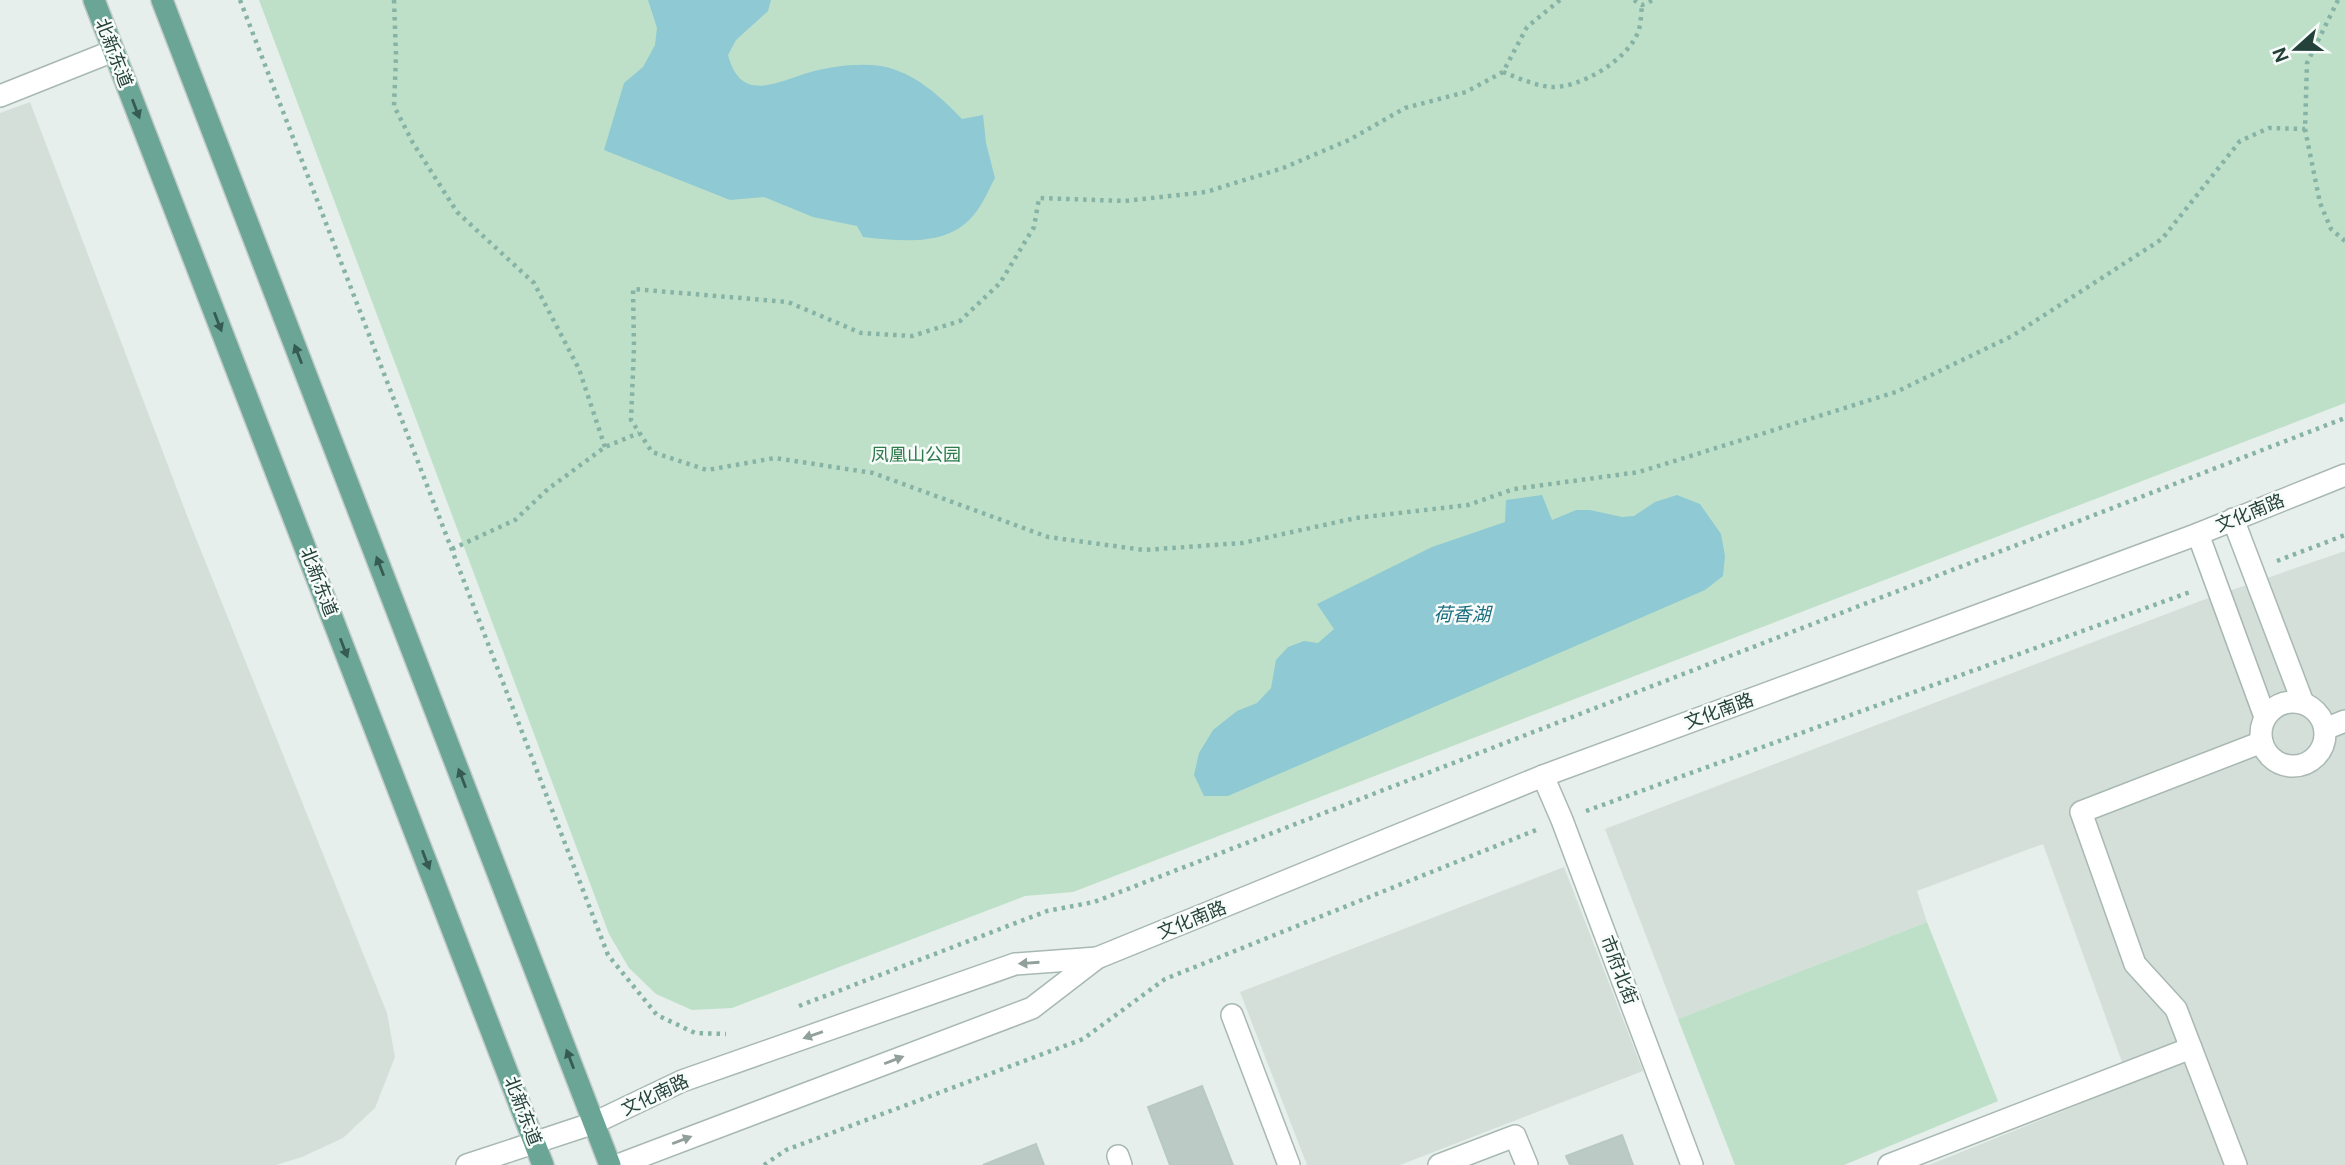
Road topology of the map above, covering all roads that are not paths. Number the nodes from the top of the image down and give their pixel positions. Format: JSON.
{"nodes":[{"id":1,"x":94,"y":0,"type":"edge"},
{"id":2,"x":162,"y":0,"type":"edge"},
{"id":3,"x":113,"y":51,"type":"junction"},
{"id":4,"x":0,"y":96,"type":"edge"},
{"id":5,"x":2345,"y":475,"type":"edge"},
{"id":6,"x":2233,"y":519,"type":"junction"},
{"id":7,"x":2198,"y":534,"type":"junction"},
{"id":8,"x":2302,"y":703,"type":"junction"},
{"id":9,"x":2265,"y":717,"type":"junction"},
{"id":10,"x":2335,"y":725,"type":"edge"},
{"id":11,"x":2262,"y":742,"type":"junction"},
{"id":12,"x":1543,"y":776,"type":"junction"},
{"id":13,"x":1097,"y":958,"type":"junction"},
{"id":14,"x":1232,"y":1015,"type":"dead end"},
{"id":15,"x":2191,"y":1048,"type":"junction"},
{"id":16,"x":594,"y":1123,"type":"junction"},
{"id":17,"x":536,"y":1144,"type":"junction"},
{"id":18,"x":467,"y":1165,"type":"edge"},
{"id":19,"x":543,"y":1165,"type":"edge"},
{"id":20,"x":610,"y":1165,"type":"edge"},
{"id":21,"x":618,"y":1165,"type":"edge"},
{"id":22,"x":1289,"y":1165,"type":"edge"},
{"id":23,"x":1439,"y":1165,"type":"edge"},
{"id":24,"x":1527,"y":1165,"type":"edge"},
{"id":25,"x":1692,"y":1165,"type":"edge"},
{"id":26,"x":1889,"y":1165,"type":"edge"},
{"id":27,"x":2235,"y":1165,"type":"edge"}],
"edges":[{"from":1,"to":3,"type":"main road","name":"北新东道"},
{"from":16,"to":2,"type":"main road","one_way":true},
{"from":3,"to":4,"type":"street"},
{"from":3,"to":17,"type":"main road","name":"北新东道","one_way":true},
{"from":5,"to":6,"type":"street","name":"文化南路"},
{"from":6,"to":7,"type":"street","name":"文化南路"},
{"from":6,"to":8,"type":"street"},
{"from":7,"to":9,"type":"street"},
{"from":7,"to":12,"type":"street","name":"文化南路"},
{"from":8,"to":9,"type":"street"},
{"from":8,"to":10,"type":"street"},
{"from":9,"to":11,"type":"street"},
{"from":10,"to":11,"type":"street"},
{"from":11,"to":15,"type":"street"},
{"from":12,"to":13,"type":"street","name":"文化南路"},
{"from":12,"to":25,"type":"street","name":"市府北街"},
{"from":13,"to":16,"type":"street","name":"文化南路","one_way":true},
{"from":21,"to":13,"type":"street","name":"文化南路","one_way":true},
{"from":14,"to":22,"type":"street"},
{"from":15,"to":26,"type":"street"},
{"from":15,"to":27,"type":"street"},
{"from":16,"to":17,"type":"street","name":"文化南路"},
{"from":16,"to":20,"type":"main road"},
{"from":17,"to":18,"type":"street","name":"文化南路"},
{"from":17,"to":19,"type":"main road","name":"北新东道"},
{"from":23,"to":24,"type":"street"}]}
